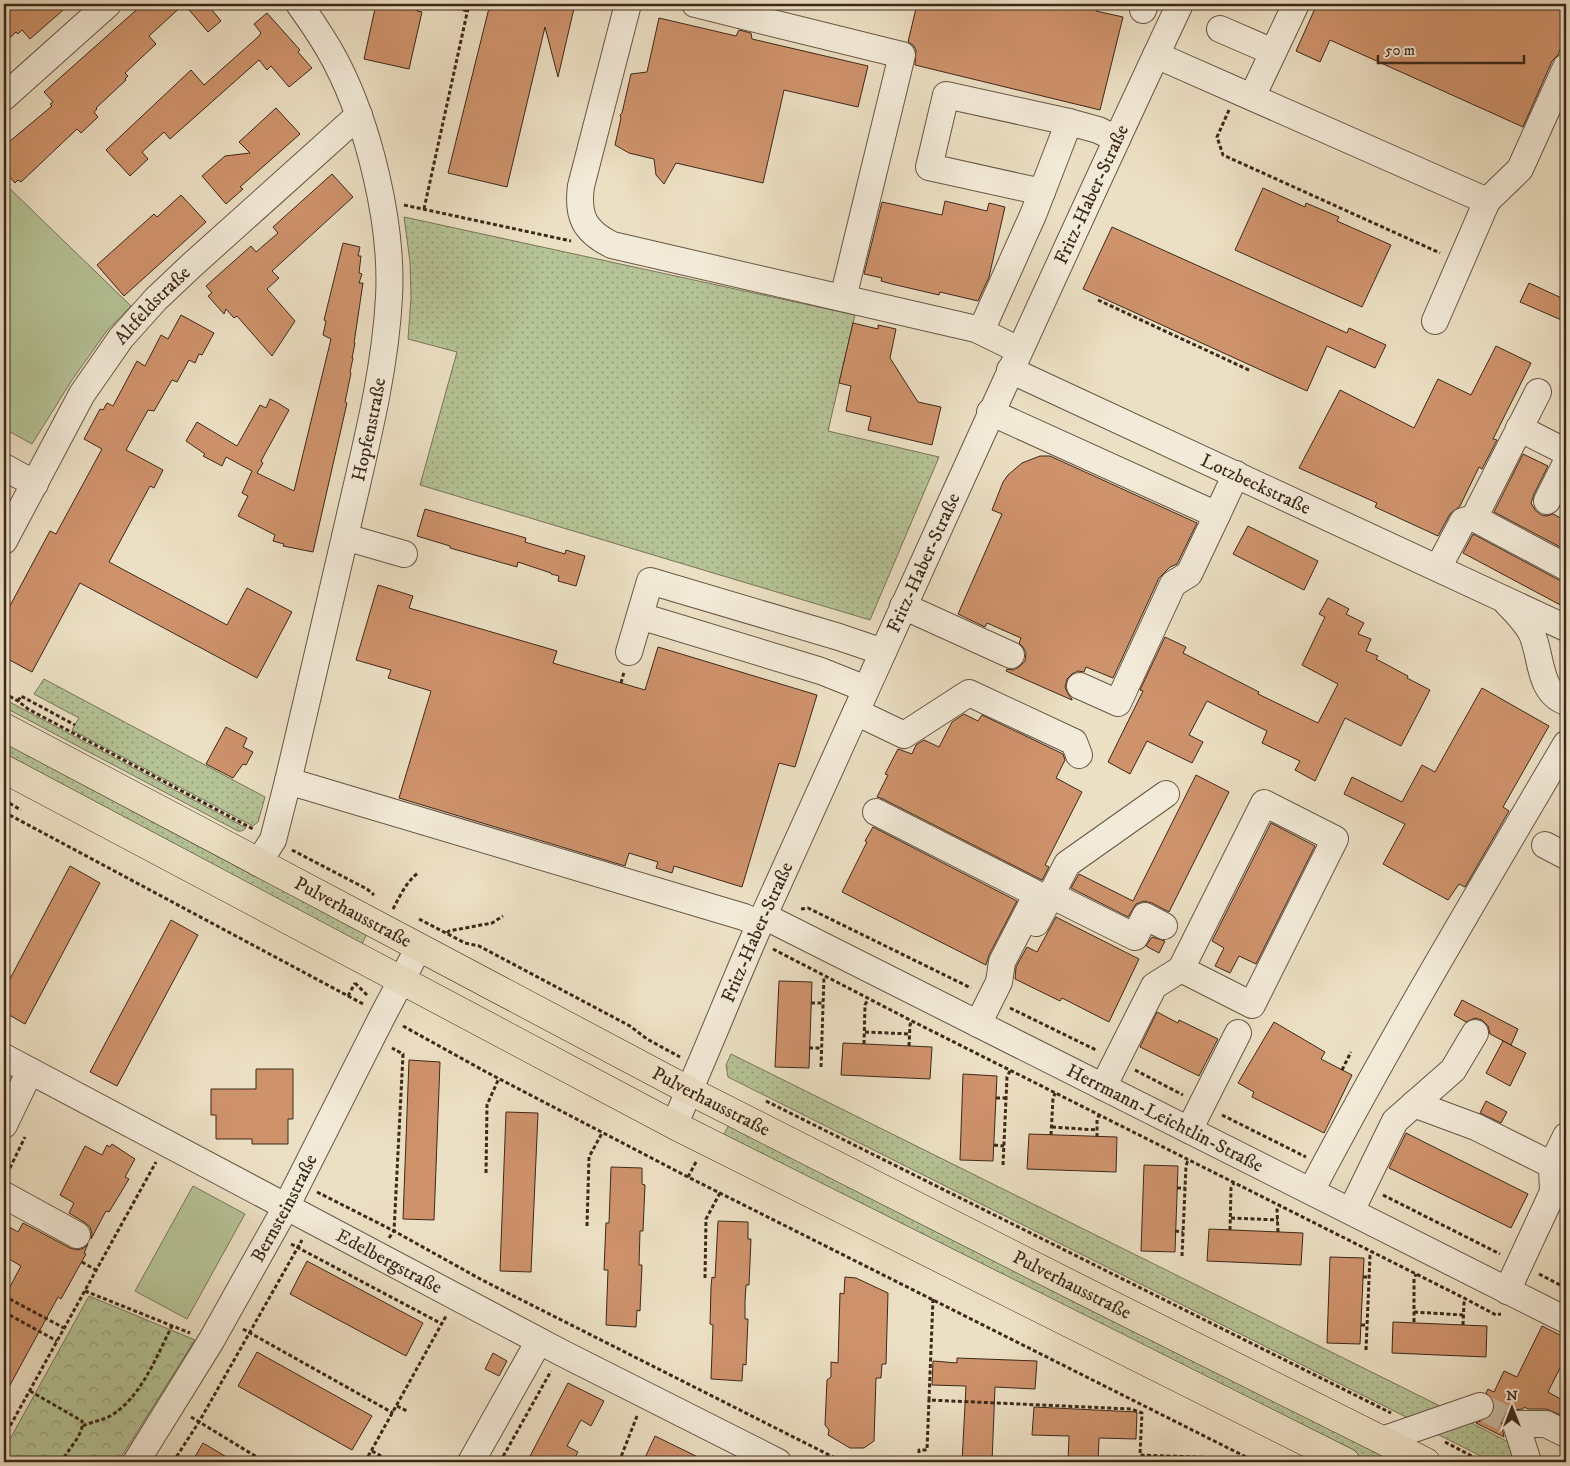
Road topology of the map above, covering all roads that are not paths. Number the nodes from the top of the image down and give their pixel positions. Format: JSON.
{"nodes":[{"id":1,"x":108,"y":4,"type":"edge"},
{"id":2,"x":298,"y":4,"type":"edge"},
{"id":3,"x":628,"y":4,"type":"edge"},
{"id":4,"x":695,"y":4,"type":"edge"},
{"id":5,"x":1180,"y":4,"type":"edge"},
{"id":6,"x":1296,"y":4,"type":"edge"},
{"id":7,"x":1220,"y":29,"type":"dead end"},
{"id":8,"x":1273,"y":52,"type":"junction"},
{"id":9,"x":1156,"y":55,"type":"junction"},
{"id":10,"x":1566,"y":67,"type":"edge"},
{"id":11,"x":1245,"y":94,"type":"junction"},
{"id":12,"x":4,"y":97,"type":"edge"},
{"id":13,"x":359,"y":115,"type":"junction"},
{"id":14,"x":1069,"y":122,"type":"junction"},
{"id":15,"x":1117,"y":139,"type":"junction"},
{"id":16,"x":1042,"y":192,"type":"junction"},
{"id":17,"x":1486,"y":201,"type":"junction"},
{"id":18,"x":843,"y":298,"type":"junction"},
{"id":19,"x":1435,"y":321,"type":"dead end"},
{"id":20,"x":981,"y":331,"type":"junction"},
{"id":21,"x":1014,"y":360,"type":"junction"},
{"id":22,"x":1538,"y":392,"type":"dead end"},
{"id":23,"x":990,"y":412,"type":"junction"},
{"id":24,"x":1519,"y":428,"type":"junction"},
{"id":25,"x":1566,"y":452,"type":"edge"},
{"id":26,"x":1566,"y":463,"type":"edge"},
{"id":27,"x":4,"y":467,"type":"edge"},
{"id":28,"x":1236,"y":474,"type":"junction"},
{"id":29,"x":35,"y":484,"type":"junction"},
{"id":30,"x":1547,"y":501,"type":"dead end"},
{"id":31,"x":1217,"y":516,"type":"junction"},
{"id":32,"x":1474,"y":518,"type":"junction"},
{"id":33,"x":345,"y":536,"type":"junction"},
{"id":34,"x":4,"y":541,"type":"edge"},
{"id":35,"x":404,"y":554,"type":"dead end"},
{"id":36,"x":1566,"y":567,"type":"edge"},
{"id":37,"x":1438,"y":568,"type":"junction"},
{"id":38,"x":1504,"y":598,"type":"junction"},
{"id":39,"x":903,"y":606,"type":"junction"},
{"id":40,"x":640,"y":616,"type":"junction"},
{"id":41,"x":1566,"y":628,"type":"edge"},
{"id":42,"x":629,"y":652,"type":"dead end"},
{"id":43,"x":883,"y":652,"type":"junction"},
{"id":44,"x":1011,"y":655,"type":"dead end"},
{"id":45,"x":1080,"y":686,"type":"dead end"},
{"id":46,"x":861,"y":700,"type":"junction"},
{"id":47,"x":1566,"y":702,"type":"edge"},
{"id":48,"x":4,"y":727,"type":"edge"},
{"id":49,"x":1566,"y":744,"type":"edge"},
{"id":50,"x":1079,"y":756,"type":"dead end"},
{"id":51,"x":4,"y":769,"type":"edge"},
{"id":52,"x":288,"y":781,"type":"junction"},
{"id":53,"x":1166,"y":794,"type":"dead end"},
{"id":54,"x":876,"y":812,"type":"dead end"},
{"id":55,"x":258,"y":863,"type":"junction"},
{"id":56,"x":1051,"y":895,"type":"junction"},
{"id":57,"x":762,"y":920,"type":"junction"},
{"id":58,"x":1164,"y":926,"type":"dead end"},
{"id":59,"x":419,"y":947,"type":"junction"},
{"id":60,"x":1181,"y":969,"type":"junction"},
{"id":61,"x":401,"y":980,"type":"junction"},
{"id":62,"x":995,"y":990,"type":"junction"},
{"id":63,"x":978,"y":1024,"type":"junction"},
{"id":64,"x":1238,"y":1033,"type":"dead end"},
{"id":65,"x":1475,"y":1033,"type":"dead end"},
{"id":66,"x":4,"y":1057,"type":"edge"},
{"id":67,"x":30,"y":1071,"type":"junction"},
{"id":68,"x":1103,"y":1087,"type":"junction"},
{"id":69,"x":690,"y":1091,"type":"junction"},
{"id":70,"x":1414,"y":1104,"type":"junction"},
{"id":71,"x":4,"y":1125,"type":"edge"},
{"id":72,"x":674,"y":1125,"type":"junction"},
{"id":73,"x":1189,"y":1130,"type":"junction"},
{"id":74,"x":1566,"y":1136,"type":"edge"},
{"id":75,"x":1552,"y":1165,"type":"junction"},
{"id":76,"x":1311,"y":1191,"type":"junction"},
{"id":77,"x":4,"y":1195,"type":"edge"},
{"id":78,"x":286,"y":1206,"type":"junction"},
{"id":79,"x":1351,"y":1211,"type":"junction"},
{"id":80,"x":77,"y":1235,"type":"dead end"},
{"id":81,"x":1507,"y":1290,"type":"junction"},
{"id":82,"x":1566,"y":1320,"type":"edge"},
{"id":83,"x":539,"y":1342,"type":"junction"},
{"id":84,"x":1480,"y":1406,"type":"dead end"},
{"id":85,"x":1566,"y":1434,"type":"edge"},
{"id":86,"x":1382,"y":1440,"type":"junction"},
{"id":87,"x":136,"y":1462,"type":"edge"},
{"id":88,"x":471,"y":1462,"type":"edge"},
{"id":89,"x":778,"y":1462,"type":"edge"},
{"id":90,"x":1346,"y":1462,"type":"edge"},
{"id":91,"x":1426,"y":1462,"type":"edge"},
{"id":92,"x":1528,"y":1462,"type":"edge"}],
"edges":[{"from":1,"to":12,"type":"street"},
{"from":2,"to":13,"type":"street","name":"Hopfenstraße"},
{"from":3,"to":18,"type":"street","name":"Lotzbeckstraße"},
{"from":4,"to":18,"type":"street"},
{"from":5,"to":9,"type":"street","name":"Fritz-Haber-Straße"},
{"from":6,"to":8,"type":"street"},
{"from":7,"to":8,"type":"street"},
{"from":8,"to":11,"type":"street"},
{"from":9,"to":11,"type":"street"},
{"from":9,"to":15,"type":"street","name":"Fritz-Haber-Straße"},
{"from":10,"to":17,"type":"street"},
{"from":11,"to":17,"type":"street"},
{"from":13,"to":29,"type":"street","name":"Altfeldstraße"},
{"from":13,"to":33,"type":"street","name":"Hopfenstraße"},
{"from":14,"to":15,"type":"street"},
{"from":14,"to":16,"type":"street"},
{"from":14,"to":16,"type":"street"},
{"from":15,"to":21,"type":"street","name":"Fritz-Haber-Straße"},
{"from":16,"to":20,"type":"street"},
{"from":17,"to":19,"type":"street"},
{"from":18,"to":20,"type":"street","name":"Lotzbeckstraße"},
{"from":20,"to":21,"type":"street","name":"Lotzbeckstraße"},
{"from":21,"to":23,"type":"street","name":"Fritz-Haber-Straße"},
{"from":21,"to":28,"type":"street","name":"Lotzbeckstraße"},
{"from":22,"to":24,"type":"street"},
{"from":23,"to":31,"type":"street"},
{"from":23,"to":39,"type":"street","name":"Fritz-Haber-Straße"},
{"from":24,"to":25,"type":"street"},
{"from":24,"to":32,"type":"street"},
{"from":26,"to":30,"type":"street"},
{"from":27,"to":29,"type":"street"},
{"from":28,"to":31,"type":"street"},
{"from":28,"to":37,"type":"street","name":"Lotzbeckstraße"},
{"from":29,"to":34,"type":"street","name":"Altfeldstraße"},
{"from":31,"to":45,"type":"street"},
{"from":32,"to":36,"type":"street"},
{"from":32,"to":37,"type":"street"},
{"from":33,"to":35,"type":"street"},
{"from":33,"to":52,"type":"street","name":"Hopfenstraße"},
{"from":37,"to":38,"type":"street","name":"Lotzbeckstraße"},
{"from":38,"to":41,"type":"street","name":"Lotzbeckstraße"},
{"from":38,"to":47,"type":"street","name":"Lotzbeckstraße"},
{"from":39,"to":43,"type":"street","name":"Fritz-Haber-Straße"},
{"from":39,"to":44,"type":"street"},
{"from":40,"to":42,"type":"street"},
{"from":40,"to":43,"type":"street"},
{"from":40,"to":46,"type":"street"},
{"from":43,"to":46,"type":"street","name":"Fritz-Haber-Straße"},
{"from":46,"to":50,"type":"street"},
{"from":46,"to":57,"type":"street","name":"Fritz-Haber-Straße"},
{"from":48,"to":55,"type":"main road","name":"Pulverhausstraße"},
{"from":49,"to":76,"type":"street"},
{"from":51,"to":61,"type":"main road","name":"Pulverhausstraße"},
{"from":52,"to":55,"type":"street","name":"Hopfenstraße"},
{"from":52,"to":57,"type":"street","name":"Herrmann-Leichtlin-Straße"},
{"from":53,"to":56,"type":"street"},
{"from":54,"to":62,"type":"street"},
{"from":55,"to":59,"type":"main road","name":"Pulverhausstraße"},
{"from":56,"to":58,"type":"street"},
{"from":56,"to":62,"type":"street"},
{"from":57,"to":63,"type":"street","name":"Herrmann-Leichtlin-Straße"},
{"from":57,"to":69,"type":"street","name":"Fritz-Haber-Straße"},
{"from":59,"to":61,"type":"street","name":"Bernsteinstraße"},
{"from":59,"to":69,"type":"main road","name":"Pulverhausstraße"},
{"from":60,"to":60,"type":"street"},
{"from":60,"to":68,"type":"street"},
{"from":61,"to":72,"type":"main road","name":"Pulverhausstraße"},
{"from":61,"to":78,"type":"street","name":"Bernsteinstraße"},
{"from":62,"to":63,"type":"street"},
{"from":63,"to":68,"type":"street","name":"Herrmann-Leichtlin-Straße"},
{"from":64,"to":73,"type":"street"},
{"from":65,"to":70,"type":"street"},
{"from":66,"to":67,"type":"street","name":"Edelbergstraße"},
{"from":67,"to":71,"type":"street"},
{"from":67,"to":78,"type":"street","name":"Edelbergstraße"},
{"from":68,"to":73,"type":"street","name":"Herrmann-Leichtlin-Straße"},
{"from":69,"to":72,"type":"street","name":"Fritz-Haber-Straße"},
{"from":69,"to":86,"type":"main road","name":"Pulverhausstraße"},
{"from":70,"to":75,"type":"street"},
{"from":70,"to":79,"type":"street"},
{"from":72,"to":90,"type":"main road","name":"Pulverhausstraße"},
{"from":73,"to":76,"type":"street","name":"Herrmann-Leichtlin-Straße"},
{"from":74,"to":75,"type":"street"},
{"from":75,"to":81,"type":"street"},
{"from":76,"to":79,"type":"street","name":"Herrmann-Leichtlin-Straße"},
{"from":77,"to":80,"type":"street"},
{"from":78,"to":83,"type":"street","name":"Edelbergstraße"},
{"from":78,"to":87,"type":"street","name":"Bernsteinstraße"},
{"from":79,"to":81,"type":"street","name":"Herrmann-Leichtlin-Straße"},
{"from":81,"to":82,"type":"street","name":"Herrmann-Leichtlin-Straße"},
{"from":83,"to":88,"type":"street"},
{"from":83,"to":89,"type":"street","name":"Edelbergstraße"},
{"from":84,"to":86,"type":"street"},
{"from":85,"to":92,"type":"street"},
{"from":86,"to":91,"type":"main road","name":"Pulverhausstraße"}]}
